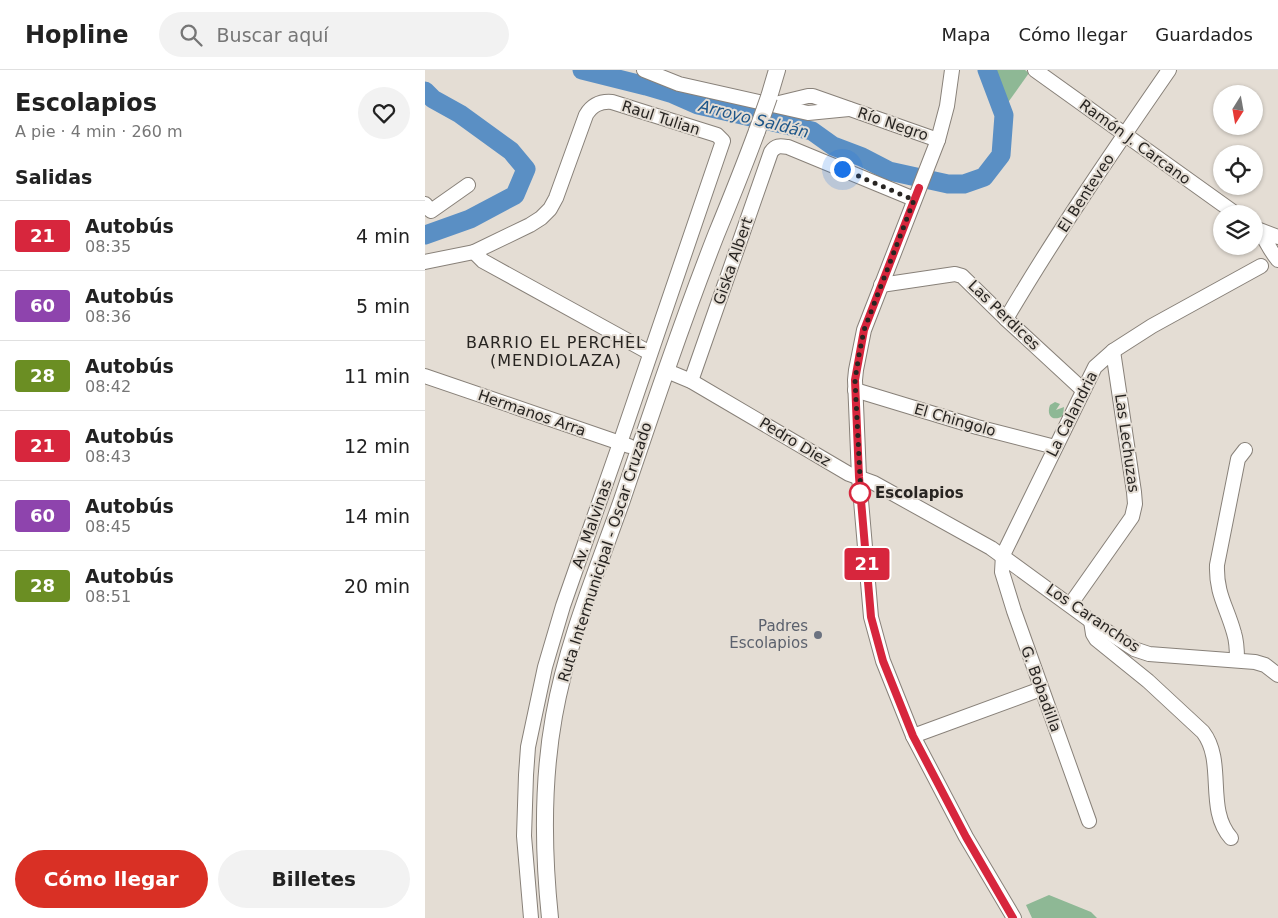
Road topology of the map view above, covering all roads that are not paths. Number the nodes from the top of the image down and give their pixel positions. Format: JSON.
{"nodes":[{"id":1,"x":644,"y":70,"type":"edge"},
{"id":2,"x":777,"y":70,"type":"edge"},
{"id":3,"x":952,"y":70,"type":"edge"},
{"id":4,"x":1035,"y":70,"type":"edge"},
{"id":5,"x":1169,"y":70,"type":"edge"},
{"id":6,"x":770,"y":101,"type":"junction"},
{"id":7,"x":1124,"y":134,"type":"junction"},
{"id":8,"x":938,"y":140,"type":"junction"},
{"id":9,"x":723,"y":141,"type":"joint"},
{"id":10,"x":468,"y":185,"type":"dead end"},
{"id":11,"x":917,"y":194,"type":"junction"},
{"id":12,"x":425,"y":204,"type":"edge"},
{"id":13,"x":1223,"y":205,"type":"edge"},
{"id":14,"x":1263,"y":231,"type":"edge"},
{"id":15,"x":1263,"y":235,"type":"edge"},
{"id":16,"x":1277,"y":236,"type":"edge"},
{"id":17,"x":474,"y":252,"type":"junction"},
{"id":18,"x":1274,"y":255,"type":"edge"},
{"id":19,"x":425,"y":262,"type":"edge"},
{"id":20,"x":1261,"y":266,"type":"junction"},
{"id":21,"x":1278,"y":266,"type":"edge"},
{"id":22,"x":881,"y":285,"type":"junction"},
{"id":23,"x":1006,"y":319,"type":"junction"},
{"id":24,"x":1113,"y":351,"type":"junction"},
{"id":25,"x":650,"y":353,"type":"junction"},
{"id":26,"x":670,"y":372,"type":"junction"},
{"id":27,"x":425,"y":376,"type":"edge"},
{"id":28,"x":691,"y":380,"type":"junction"},
{"id":29,"x":855,"y":390,"type":"junction"},
{"id":30,"x":1083,"y":390,"type":"junction"},
{"id":31,"x":620,"y":443,"type":"junction"},
{"id":32,"x":1055,"y":447,"type":"junction"},
{"id":33,"x":639,"y":450,"type":"junction"},
{"id":34,"x":1245,"y":450,"type":"dead end"},
{"id":35,"x":859,"y":477,"type":"junction"},
{"id":36,"x":1003,"y":555,"type":"junction"},
{"id":37,"x":1070,"y":605,"type":"junction"},
{"id":38,"x":1091,"y":621,"type":"junction"},
{"id":39,"x":1237,"y":660,"type":"junction"},
{"id":40,"x":1271,"y":663,"type":"edge"},
{"id":41,"x":1278,"y":675,"type":"edge"},
{"id":42,"x":1041,"y":689,"type":"junction"},
{"id":43,"x":913,"y":736,"type":"junction"},
{"id":44,"x":1089,"y":821,"type":"dead end"},
{"id":45,"x":1231,"y":838,"type":"dead end"},
{"id":46,"x":531,"y":918,"type":"edge"},
{"id":47,"x":550,"y":918,"type":"edge"},
{"id":48,"x":557,"y":918,"type":"edge"},
{"id":49,"x":1013,"y":918,"type":"edge"}],
"edges":[{"from":1,"to":6,"type":"street","name":"Río Negro"},
{"from":2,"to":6,"type":"main road","name":"Ruta Intermunicipal - Oscar Cruzado"},
{"from":3,"to":8,"type":"street"},
{"from":4,"to":7,"type":"street","name":"Ramón J. Carcano"},
{"from":5,"to":7,"type":"street","name":"El Benteveo"},
{"from":6,"to":8,"type":"street","name":"Río Negro"},
{"from":6,"to":26,"type":"main road","name":"Ruta Intermunicipal - Oscar Cruzado","bridge":true},
{"from":7,"to":13,"type":"street","name":"Ramón J. Carcano"},
{"from":7,"to":23,"type":"street","name":"El Benteveo"},
{"from":8,"to":11,"type":"street"},
{"from":9,"to":17,"type":"street","name":"Raul Tulian"},
{"from":9,"to":25,"type":"street","name":"Av. Malvinas"},
{"from":10,"to":12,"type":"street"},
{"from":11,"to":22,"type":"street"},
{"from":11,"to":28,"type":"street","name":"Giska Albert"},
{"from":14,"to":16,"type":"street"},
{"from":15,"to":18,"type":"street"},
{"from":16,"to":18,"type":"street"},
{"from":17,"to":19,"type":"street"},
{"from":17,"to":25,"type":"street"},
{"from":18,"to":20,"type":"street"},
{"from":20,"to":21,"type":"street"},
{"from":20,"to":24,"type":"street","name":"La Calandria"},
{"from":22,"to":23,"type":"street","name":"Las Perdices"},
{"from":22,"to":29,"type":"street"},
{"from":23,"to":30,"type":"street","name":"Las Perdices"},
{"from":24,"to":30,"type":"street","name":"La Calandria"},
{"from":24,"to":37,"type":"street","name":"Las Lechuzas"},
{"from":25,"to":31,"type":"street","name":"Av. Malvinas"},
{"from":26,"to":28,"type":"street","name":"Pedro Diez"},
{"from":26,"to":33,"type":"main road","name":"Ruta Intermunicipal - Oscar Cruzado"},
{"from":26,"to":48,"type":"main road","name":"Ruta Intermunicipal - Oscar Cruzado"},
{"from":27,"to":31,"type":"street","name":"Hermanos Arra"},
{"from":28,"to":35,"type":"street","name":"Pedro Diez"},
{"from":29,"to":32,"type":"street","name":"El Chingolo"},
{"from":29,"to":35,"type":"street"},
{"from":30,"to":32,"type":"street","name":"La Calandria"},
{"from":31,"to":33,"type":"street","name":"Hermanos Arra"},
{"from":31,"to":46,"type":"street","name":"Av. Malvinas"},
{"from":32,"to":36,"type":"street","name":"La Calandria"},
{"from":33,"to":47,"type":"main road","name":"Ruta Intermunicipal - Oscar Cruzado"},
{"from":34,"to":39,"type":"street"},
{"from":35,"to":36,"type":"street","name":"Pedro Diez"},
{"from":35,"to":43,"type":"street"},
{"from":36,"to":37,"type":"street","name":"Los Caranchos"},
{"from":36,"to":42,"type":"street","name":"G. Bobadilla"},
{"from":37,"to":38,"type":"street","name":"Los Caranchos"},
{"from":38,"to":39,"type":"street","name":"Los Caranchos"},
{"from":38,"to":45,"type":"street"},
{"from":39,"to":40,"type":"street","name":"Los Caranchos"},
{"from":40,"to":41,"type":"street","name":"Los Caranchos"},
{"from":42,"to":43,"type":"street"},
{"from":42,"to":44,"type":"street","name":"G. Bobadilla"},
{"from":43,"to":49,"type":"street"}]}
